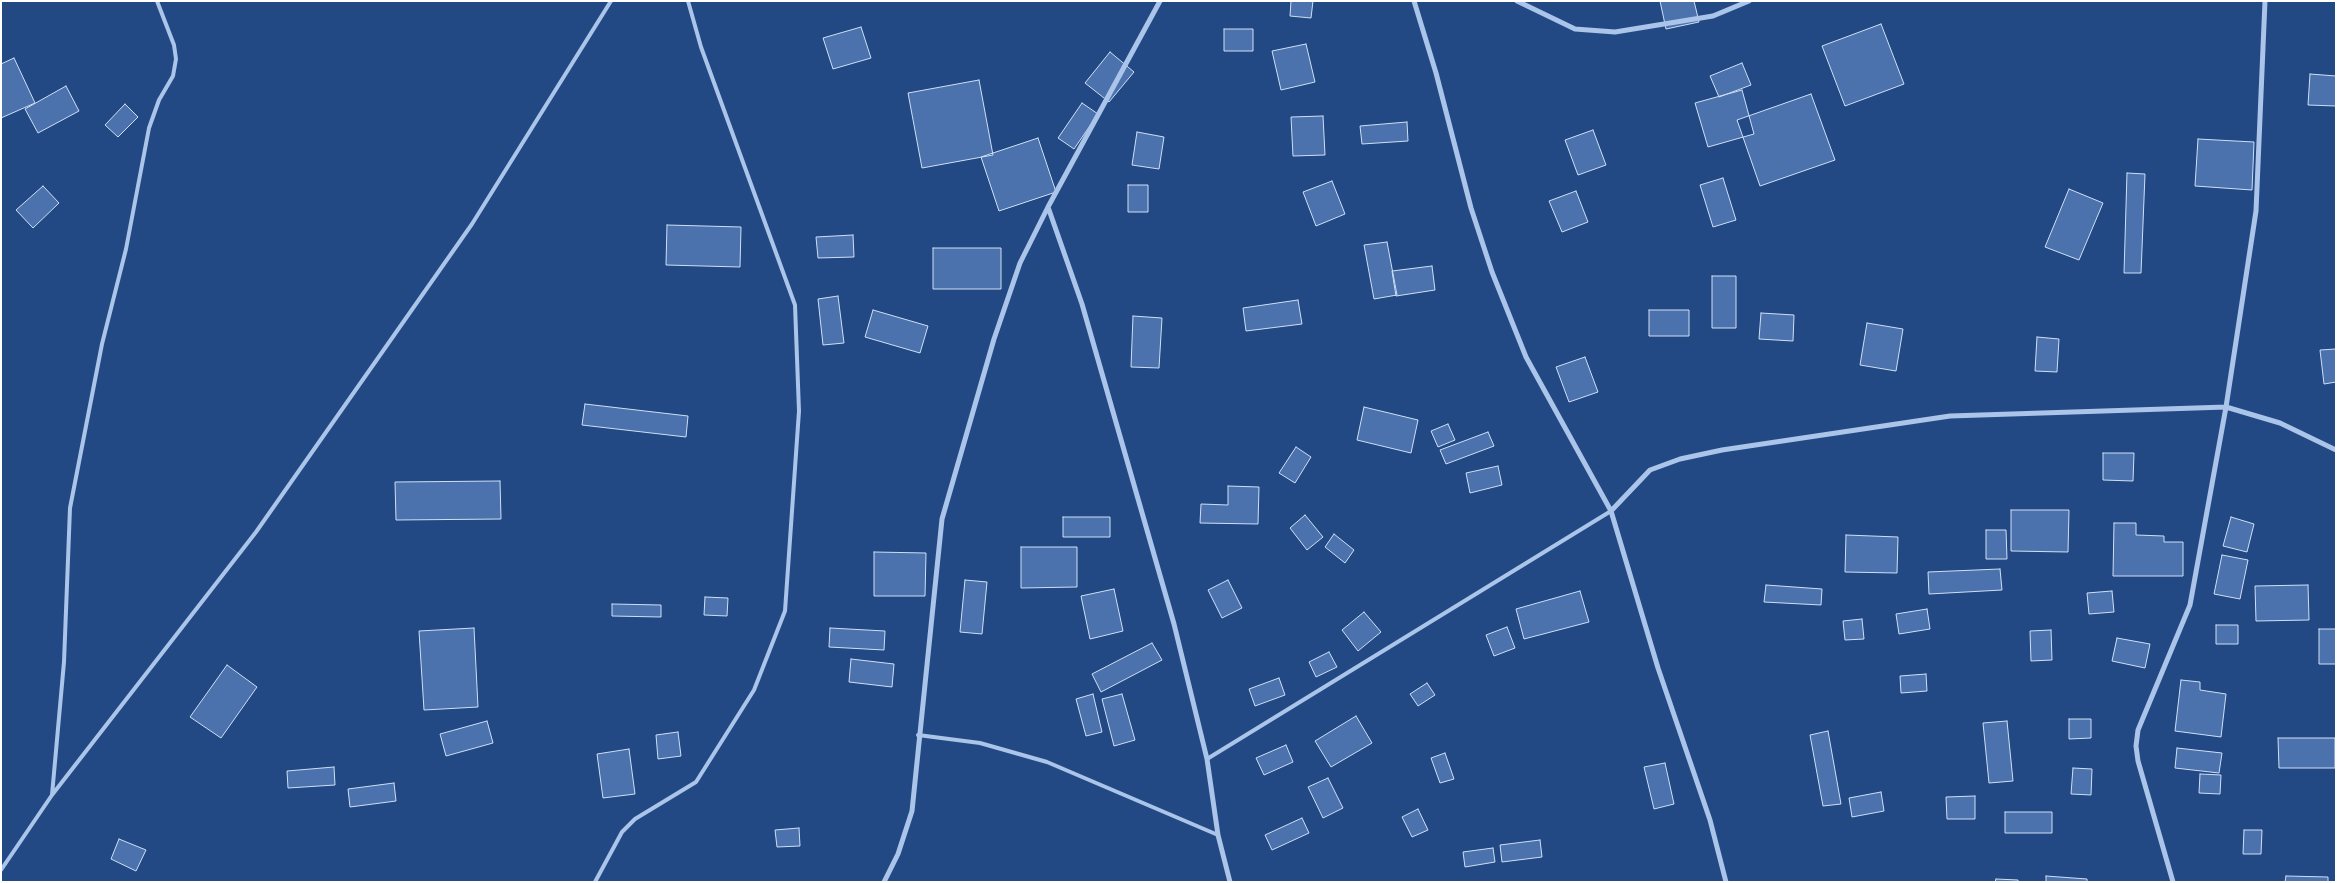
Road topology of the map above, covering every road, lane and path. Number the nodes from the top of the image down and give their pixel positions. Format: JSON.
{"nodes":[{"id":1,"x":157,"y":1,"type":"edge"},
{"id":2,"x":611,"y":1,"type":"edge"},
{"id":3,"x":688,"y":1,"type":"edge"},
{"id":4,"x":1160,"y":1,"type":"edge"},
{"id":5,"x":1414,"y":1,"type":"edge"},
{"id":6,"x":1517,"y":1,"type":"edge"},
{"id":7,"x":1749,"y":1,"type":"edge"},
{"id":8,"x":2265,"y":1,"type":"edge"},
{"id":9,"x":1048,"y":207,"type":"junction"},
{"id":10,"x":2226,"y":407,"type":"junction"},
{"id":11,"x":2336,"y":450,"type":"edge"},
{"id":12,"x":1610,"y":511,"type":"junction"},
{"id":13,"x":918,"y":735,"type":"junction"},
{"id":14,"x":1207,"y":759,"type":"junction"},
{"id":15,"x":52,"y":795,"type":"junction"},
{"id":16,"x":1218,"y":835,"type":"junction"},
{"id":17,"x":1,"y":870,"type":"edge"},
{"id":18,"x":595,"y":882,"type":"edge"},
{"id":19,"x":884,"y":882,"type":"edge"},
{"id":20,"x":1230,"y":882,"type":"edge"},
{"id":21,"x":1726,"y":882,"type":"edge"},
{"id":22,"x":2173,"y":882,"type":"edge"}],
"edges":[{"from":1,"to":15,"type":"lane"},
{"from":2,"to":15,"type":"lane"},
{"from":3,"to":18,"type":"lane"},
{"from":4,"to":9,"type":"street"},
{"from":5,"to":12,"type":"street"},
{"from":6,"to":7,"type":"street"},
{"from":8,"to":10,"type":"street"},
{"from":9,"to":13,"type":"street"},
{"from":9,"to":14,"type":"street"},
{"from":10,"to":11,"type":"street"},
{"from":10,"to":12,"type":"street"},
{"from":10,"to":22,"type":"street"},
{"from":12,"to":14,"type":"lane"},
{"from":12,"to":21,"type":"street"},
{"from":13,"to":16,"type":"lane"},
{"from":13,"to":19,"type":"street"},
{"from":14,"to":16,"type":"street"},
{"from":15,"to":17,"type":"lane"},
{"from":16,"to":20,"type":"street"}]}
